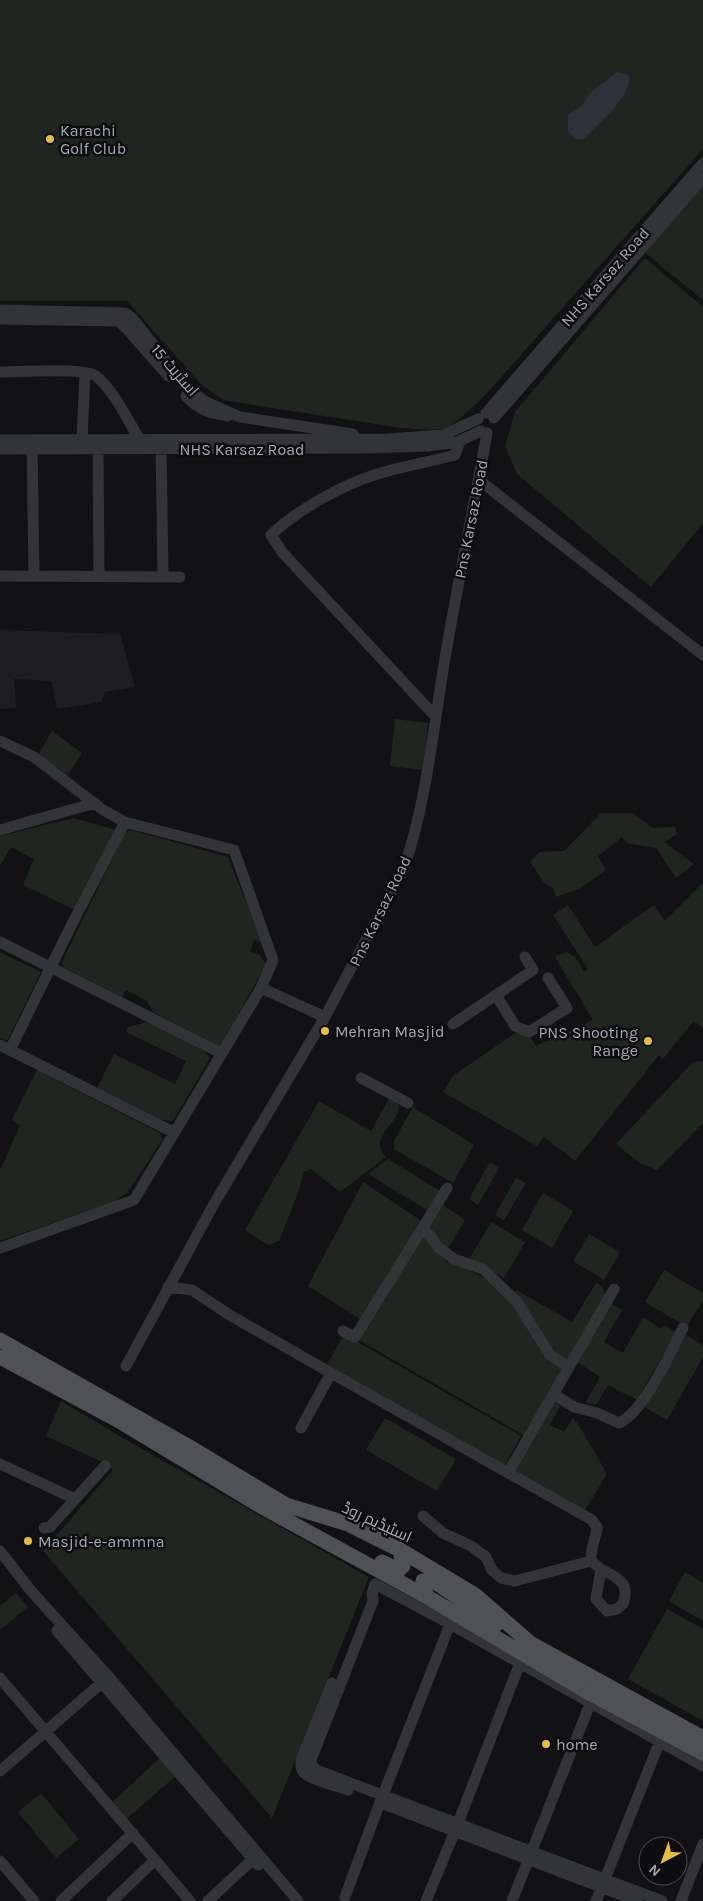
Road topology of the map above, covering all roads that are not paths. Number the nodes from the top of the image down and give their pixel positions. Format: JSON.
{"nodes":[{"id":1,"x":703,"y":163,"type":"edge"},
{"id":2,"x":703,"y":178,"type":"edge"},
{"id":3,"x":0,"y":310,"type":"edge"},
{"id":4,"x":0,"y":319,"type":"edge"},
{"id":5,"x":0,"y":372,"type":"edge"},
{"id":6,"x":86,"y":373,"type":"junction"},
{"id":7,"x":240,"y":417,"type":"junction"},
{"id":8,"x":486,"y":417,"type":"junction"},
{"id":9,"x":484,"y":432,"type":"junction"},
{"id":10,"x":388,"y":439,"type":"junction"},
{"id":11,"x":0,"y":440,"type":"edge"},
{"id":12,"x":140,"y":440,"type":"junction"},
{"id":13,"x":460,"y":441,"type":"junction"},
{"id":14,"x":32,"y":444,"type":"junction"},
{"id":15,"x":161,"y":444,"type":"junction"},
{"id":16,"x":306,"y":444,"type":"junction"},
{"id":17,"x":90,"y":445,"type":"junction"},
{"id":18,"x":0,"y":449,"type":"edge"},
{"id":19,"x":478,"y":480,"type":"junction"},
{"id":20,"x":0,"y":576,"type":"edge"},
{"id":21,"x":34,"y":576,"type":"junction"},
{"id":22,"x":99,"y":576,"type":"junction"},
{"id":23,"x":163,"y":576,"type":"junction"},
{"id":24,"x":180,"y":576,"type":"dead end"},
{"id":25,"x":703,"y":654,"type":"edge"},
{"id":26,"x":436,"y":717,"type":"junction"},
{"id":27,"x":0,"y":741,"type":"edge"},
{"id":28,"x":95,"y":803,"type":"junction"},
{"id":29,"x":125,"y":822,"type":"junction"},
{"id":30,"x":0,"y":830,"type":"edge"},
{"id":31,"x":0,"y":942,"type":"edge"},
{"id":32,"x":525,"y":957,"type":"dead end"},
{"id":33,"x":51,"y":968,"type":"junction"},
{"id":34,"x":548,"y":978,"type":"dead end"},
{"id":35,"x":261,"y":988,"type":"junction"},
{"id":36,"x":496,"y":995,"type":"junction"},
{"id":37,"x":325,"y":1018,"type":"junction"},
{"id":38,"x":453,"y":1024,"type":"dead end"},
{"id":39,"x":5,"y":1048,"type":"edge"},
{"id":40,"x":222,"y":1053,"type":"junction"},
{"id":41,"x":361,"y":1078,"type":"dead end"},
{"id":42,"x":408,"y":1103,"type":"dead end"},
{"id":43,"x":173,"y":1132,"type":"junction"},
{"id":44,"x":448,"y":1188,"type":"dead end"},
{"id":45,"x":422,"y":1229,"type":"junction"},
{"id":46,"x":0,"y":1248,"type":"edge"},
{"id":47,"x":168,"y":1287,"type":"junction"},
{"id":48,"x":614,"y":1289,"type":"dead end"},
{"id":49,"x":684,"y":1328,"type":"dead end"},
{"id":50,"x":343,"y":1331,"type":"dead end"},
{"id":51,"x":0,"y":1340,"type":"edge"},
{"id":52,"x":0,"y":1357,"type":"edge"},
{"id":53,"x":126,"y":1366,"type":"dead end"},
{"id":54,"x":569,"y":1367,"type":"junction"},
{"id":55,"x":331,"y":1373,"type":"junction"},
{"id":56,"x":553,"y":1394,"type":"junction"},
{"id":57,"x":301,"y":1428,"type":"dead end"},
{"id":58,"x":0,"y":1464,"type":"edge"},
{"id":59,"x":105,"y":1466,"type":"dead end"},
{"id":60,"x":508,"y":1473,"type":"junction"},
{"id":61,"x":75,"y":1499,"type":"junction"},
{"id":62,"x":423,"y":1516,"type":"dead end"},
{"id":63,"x":44,"y":1528,"type":"dead end"},
{"id":64,"x":320,"y":1538,"type":"junction"},
{"id":65,"x":400,"y":1550,"type":"junction"},
{"id":66,"x":0,"y":1551,"type":"edge"},
{"id":67,"x":591,"y":1561,"type":"junction"},
{"id":68,"x":0,"y":1563,"type":"edge"},
{"id":69,"x":601,"y":1569,"type":"dead end"},
{"id":70,"x":376,"y":1583,"type":"junction"},
{"id":71,"x":30,"y":1594,"type":"junction"},
{"id":72,"x":429,"y":1598,"type":"junction"},
{"id":73,"x":450,"y":1624,"type":"junction"},
{"id":74,"x":530,"y":1643,"type":"junction"},
{"id":75,"x":520,"y":1663,"type":"junction"},
{"id":76,"x":0,"y":1678,"type":"edge"},
{"id":77,"x":105,"y":1680,"type":"junction"},
{"id":78,"x":590,"y":1704,"type":"junction"},
{"id":79,"x":46,"y":1732,"type":"junction"},
{"id":80,"x":703,"y":1738,"type":"edge"},
{"id":81,"x":660,"y":1741,"type":"junction"},
{"id":82,"x":703,"y":1753,"type":"edge"},
{"id":83,"x":703,"y":1766,"type":"edge"},
{"id":84,"x":0,"y":1771,"type":"edge"},
{"id":85,"x":382,"y":1799,"type":"junction"},
{"id":86,"x":457,"y":1827,"type":"junction"},
{"id":87,"x":133,"y":1833,"type":"junction"},
{"id":88,"x":703,"y":1844,"type":"edge"},
{"id":89,"x":530,"y":1856,"type":"junction"},
{"id":90,"x":253,"y":1859,"type":"junction"},
{"id":91,"x":155,"y":1860,"type":"junction"},
{"id":92,"x":0,"y":1861,"type":"edge"},
{"id":93,"x":603,"y":1883,"type":"junction"},
{"id":94,"x":345,"y":1897,"type":"dead end"},
{"id":95,"x":185,"y":1899,"type":"edge"},
{"id":96,"x":34,"y":1901,"type":"edge"},
{"id":97,"x":61,"y":1901,"type":"edge"},
{"id":98,"x":112,"y":1901,"type":"edge"},
{"id":99,"x":208,"y":1901,"type":"edge"},
{"id":100,"x":288,"y":1901,"type":"edge"},
{"id":101,"x":298,"y":1901,"type":"edge"},
{"id":102,"x":426,"y":1901,"type":"edge"},
{"id":103,"x":512,"y":1901,"type":"edge"},
{"id":104,"x":596,"y":1901,"type":"edge"},
{"id":105,"x":636,"y":1901,"type":"edge"},
{"id":106,"x":662,"y":1901,"type":"edge"},
{"id":107,"x":682,"y":1901,"type":"edge"}],
"edges":[{"from":1,"to":8,"type":"street","name":"NHS Karsaz Road"},
{"from":2,"to":8,"type":"street","name":"NHS Karsaz Road"},
{"from":3,"to":7,"type":"street","name":"اسٹریٹ 15"},
{"from":4,"to":7,"type":"street"},
{"from":5,"to":6,"type":"street"},
{"from":6,"to":12,"type":"street"},
{"from":6,"to":17,"type":"street"},
{"from":7,"to":10,"type":"street","name":"اسٹریٹ 15"},
{"from":8,"to":9,"type":"street"},
{"from":8,"to":9,"type":"street"},
{"from":8,"to":10,"type":"street","name":"NHS Karsaz Road"},
{"from":9,"to":13,"type":"street","name":"NHS Karsaz Road"},
{"from":9,"to":19,"type":"street","name":"Pns Karsaz Road"},
{"from":10,"to":16,"type":"street","name":"NHS Karsaz Road"},
{"from":11,"to":14,"type":"street","name":"NHS Karsaz Road"},
{"from":12,"to":15,"type":"street","name":"NHS Karsaz Road"},
{"from":12,"to":17,"type":"street","name":"NHS Karsaz Road"},
{"from":13,"to":16,"type":"street","name":"NHS Karsaz Road"},
{"from":13,"to":26,"type":"street"},
{"from":14,"to":17,"type":"street","name":"NHS Karsaz Road"},
{"from":14,"to":18,"type":"street","name":"NHS Karsaz Road"},
{"from":14,"to":21,"type":"street"},
{"from":15,"to":16,"type":"street","name":"NHS Karsaz Road"},
{"from":15,"to":17,"type":"street","name":"NHS Karsaz Road"},
{"from":15,"to":23,"type":"street"},
{"from":17,"to":22,"type":"street"},
{"from":19,"to":25,"type":"street"},
{"from":19,"to":26,"type":"street","name":"Pns Karsaz Road"},
{"from":20,"to":21,"type":"street"},
{"from":21,"to":22,"type":"street"},
{"from":22,"to":23,"type":"street"},
{"from":23,"to":24,"type":"street"},
{"from":26,"to":37,"type":"street","name":"Pns Karsaz Road"},
{"from":27,"to":28,"type":"street"},
{"from":28,"to":29,"type":"street"},
{"from":28,"to":30,"type":"street"},
{"from":29,"to":33,"type":"street"},
{"from":29,"to":35,"type":"street"},
{"from":31,"to":33,"type":"street"},
{"from":32,"to":36,"type":"street"},
{"from":33,"to":39,"type":"street"},
{"from":33,"to":40,"type":"street"},
{"from":34,"to":36,"type":"street"},
{"from":35,"to":37,"type":"street"},
{"from":35,"to":40,"type":"street"},
{"from":36,"to":38,"type":"street"},
{"from":37,"to":47,"type":"street","name":"Pns Karsaz Road"},
{"from":39,"to":43,"type":"street"},
{"from":40,"to":43,"type":"street"},
{"from":41,"to":42,"type":"street"},
{"from":43,"to":46,"type":"street"},
{"from":44,"to":45,"type":"street"},
{"from":45,"to":50,"type":"street"},
{"from":45,"to":54,"type":"street"},
{"from":47,"to":53,"type":"street","name":"Pns Karsaz Road"},
{"from":47,"to":55,"type":"street"},
{"from":48,"to":54,"type":"street"},
{"from":49,"to":56,"type":"street"},
{"from":51,"to":65,"type":"main road","name":"اسٹیڈیم روڈ"},
{"from":52,"to":64,"type":"main road"},
{"from":54,"to":56,"type":"street"},
{"from":55,"to":57,"type":"street"},
{"from":55,"to":60,"type":"street"},
{"from":56,"to":60,"type":"street"},
{"from":58,"to":61,"type":"street"},
{"from":59,"to":61,"type":"street"},
{"from":60,"to":67,"type":"street"},
{"from":61,"to":63,"type":"street"},
{"from":62,"to":67,"type":"street"},
{"from":64,"to":65,"type":"main road"},
{"from":64,"to":70,"type":"main road"},
{"from":65,"to":74,"type":"main road","name":"اسٹیڈیم روڈ"},
{"from":66,"to":71,"type":"street"},
{"from":67,"to":69,"type":"street"},
{"from":68,"to":71,"type":"street"},
{"from":70,"to":72,"type":"main road"},
{"from":70,"to":73,"type":"street"},
{"from":70,"to":85,"type":"street"},
{"from":71,"to":77,"type":"street"},
{"from":72,"to":74,"type":"main road"},
{"from":72,"to":82,"type":"main road"},
{"from":73,"to":75,"type":"street"},
{"from":73,"to":85,"type":"street"},
{"from":74,"to":80,"type":"main road","name":"اسٹیڈیم روڈ"},
{"from":75,"to":78,"type":"street"},
{"from":75,"to":86,"type":"street"},
{"from":76,"to":79,"type":"street"},
{"from":77,"to":79,"type":"street"},
{"from":77,"to":90,"type":"street"},
{"from":77,"to":101,"type":"street"},
{"from":78,"to":81,"type":"street"},
{"from":78,"to":89,"type":"street"},
{"from":79,"to":84,"type":"street"},
{"from":79,"to":87,"type":"street"},
{"from":81,"to":83,"type":"street"},
{"from":81,"to":93,"type":"street"},
{"from":85,"to":86,"type":"street"},
{"from":85,"to":94,"type":"street"},
{"from":86,"to":89,"type":"street"},
{"from":86,"to":102,"type":"street"},
{"from":87,"to":91,"type":"street"},
{"from":87,"to":97,"type":"street"},
{"from":88,"to":107,"type":"street"},
{"from":89,"to":93,"type":"street"},
{"from":89,"to":103,"type":"street"},
{"from":90,"to":99,"type":"street"},
{"from":90,"to":100,"type":"street"},
{"from":91,"to":95,"type":"street"},
{"from":91,"to":98,"type":"street"},
{"from":92,"to":96,"type":"street"},
{"from":93,"to":104,"type":"street"},
{"from":93,"to":105,"type":"street"},
{"from":93,"to":106,"type":"street"}]}
